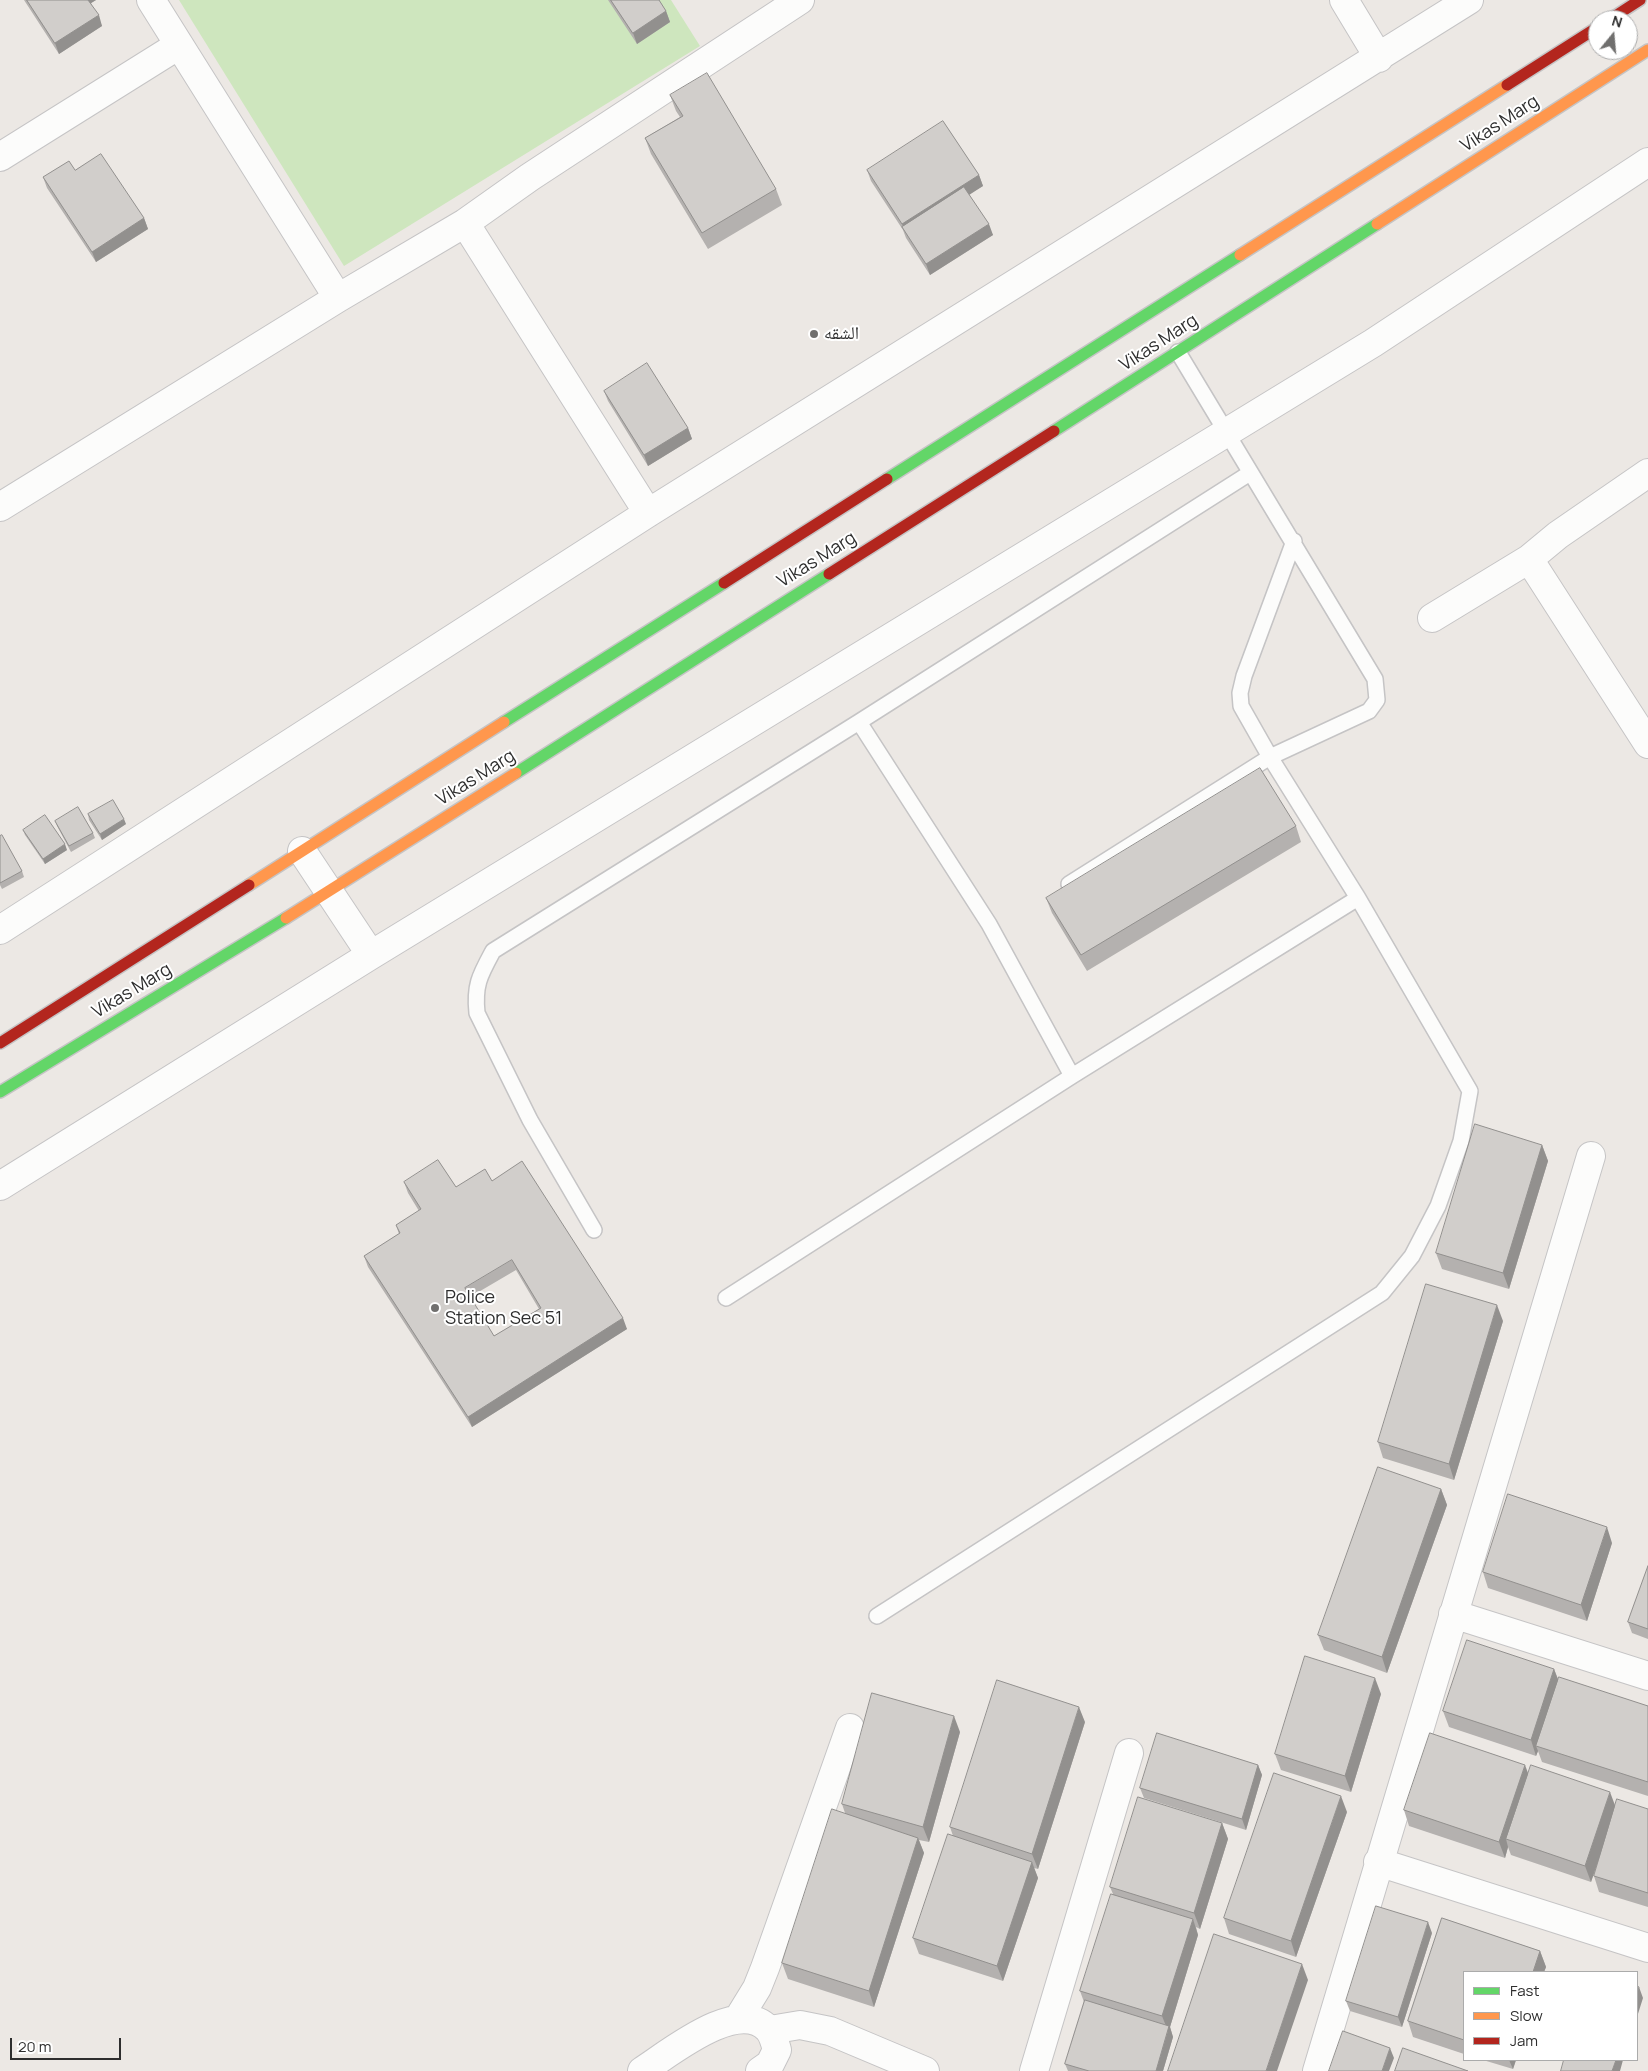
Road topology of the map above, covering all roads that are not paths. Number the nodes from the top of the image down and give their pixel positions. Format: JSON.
{"nodes":[{"id":1,"x":151,"y":0,"type":"edge"},
{"id":2,"x":800,"y":0,"type":"edge"},
{"id":3,"x":1344,"y":0,"type":"edge"},
{"id":4,"x":1469,"y":0,"type":"edge"},
{"id":5,"x":1640,"y":0,"type":"edge"},
{"id":6,"x":1624,"y":10,"type":"edge"},
{"id":7,"x":1588,"y":33,"type":"edge"},
{"id":8,"x":179,"y":45,"type":"junction"},
{"id":9,"x":1648,"y":50,"type":"edge"},
{"id":10,"x":1378,"y":58,"type":"junction"},
{"id":11,"x":0,"y":157,"type":"edge"},
{"id":12,"x":1648,"y":162,"type":"edge"},
{"id":13,"x":465,"y":223,"type":"junction"},
{"id":14,"x":338,"y":298,"type":"junction"},
{"id":15,"x":1178,"y":352,"type":"junction"},
{"id":16,"x":1227,"y":433,"type":"junction"},
{"id":17,"x":1250,"y":473,"type":"junction"},
{"id":18,"x":1648,"y":473,"type":"edge"},
{"id":19,"x":0,"y":507,"type":"edge"},
{"id":20,"x":648,"y":513,"type":"junction"},
{"id":21,"x":1294,"y":542,"type":"junction"},
{"id":22,"x":1529,"y":559,"type":"junction"},
{"id":23,"x":1432,"y":618,"type":"dead end"},
{"id":24,"x":860,"y":722,"type":"junction"},
{"id":25,"x":1648,"y":744,"type":"edge"},
{"id":26,"x":1270,"y":757,"type":"junction"},
{"id":27,"x":302,"y":851,"type":"junction"},
{"id":28,"x":1068,"y":885,"type":"edge"},
{"id":29,"x":330,"y":891,"type":"junction"},
{"id":30,"x":1358,"y":898,"type":"junction"},
{"id":31,"x":0,"y":930,"type":"edge"},
{"id":32,"x":370,"y":955,"type":"junction"},
{"id":33,"x":0,"y":1043,"type":"edge"},
{"id":34,"x":1072,"y":1076,"type":"junction"},
{"id":35,"x":0,"y":1092,"type":"edge"},
{"id":36,"x":1591,"y":1156,"type":"dead end"},
{"id":37,"x":0,"y":1186,"type":"edge"},
{"id":38,"x":594,"y":1230,"type":"dead end"},
{"id":39,"x":726,"y":1298,"type":"dead end"},
{"id":40,"x":1453,"y":1614,"type":"junction"},
{"id":41,"x":877,"y":1616,"type":"dead end"},
{"id":42,"x":1648,"y":1676,"type":"edge"},
{"id":43,"x":850,"y":1728,"type":"dead end"},
{"id":44,"x":1129,"y":1753,"type":"dead end"},
{"id":45,"x":1378,"y":1862,"type":"junction"},
{"id":46,"x":1648,"y":1948,"type":"edge"},
{"id":47,"x":738,"y":2019,"type":"junction"},
{"id":48,"x":770,"y":2030,"type":"junction"},
{"id":49,"x":642,"y":2071,"type":"edge"},
{"id":50,"x":760,"y":2071,"type":"edge"},
{"id":51,"x":925,"y":2071,"type":"edge"},
{"id":52,"x":1034,"y":2071,"type":"edge"},
{"id":53,"x":1316,"y":2071,"type":"edge"}],
"edges":[{"from":1,"to":8,"type":"street"},
{"from":2,"to":13,"type":"street"},
{"from":3,"to":10,"type":"street"},
{"from":4,"to":10,"type":"street"},
{"from":5,"to":6,"type":"main road"},
{"from":7,"to":27,"type":"main road","name":"Vikas Marg"},
{"from":8,"to":11,"type":"street"},
{"from":8,"to":14,"type":"street"},
{"from":9,"to":15,"type":"main road","name":"Vikas Marg"},
{"from":10,"to":20,"type":"street"},
{"from":12,"to":16,"type":"street"},
{"from":13,"to":14,"type":"street"},
{"from":13,"to":20,"type":"street"},
{"from":14,"to":19,"type":"street"},
{"from":15,"to":16,"type":"lane"},
{"from":15,"to":29,"type":"main road","name":"Vikas Marg"},
{"from":16,"to":17,"type":"lane"},
{"from":16,"to":32,"type":"street"},
{"from":17,"to":21,"type":"lane"},
{"from":17,"to":24,"type":"lane"},
{"from":18,"to":22,"type":"street"},
{"from":20,"to":31,"type":"street"},
{"from":21,"to":26,"type":"lane"},
{"from":21,"to":26,"type":"lane"},
{"from":22,"to":23,"type":"street"},
{"from":22,"to":25,"type":"street"},
{"from":24,"to":34,"type":"lane"},
{"from":24,"to":38,"type":"lane"},
{"from":26,"to":28,"type":"lane"},
{"from":26,"to":30,"type":"lane"},
{"from":27,"to":29,"type":"street"},
{"from":27,"to":33,"type":"main road","name":"Vikas Marg"},
{"from":29,"to":32,"type":"street"},
{"from":29,"to":35,"type":"main road","name":"Vikas Marg"},
{"from":30,"to":34,"type":"lane"},
{"from":30,"to":41,"type":"lane"},
{"from":32,"to":37,"type":"street"},
{"from":34,"to":39,"type":"lane"},
{"from":36,"to":40,"type":"street"},
{"from":40,"to":42,"type":"street"},
{"from":40,"to":45,"type":"street"},
{"from":43,"to":47,"type":"street"},
{"from":44,"to":52,"type":"street"},
{"from":45,"to":46,"type":"street"},
{"from":45,"to":53,"type":"street"},
{"from":47,"to":48,"type":"street"},
{"from":47,"to":49,"type":"street"},
{"from":48,"to":50,"type":"street"},
{"from":48,"to":51,"type":"street"}]}
